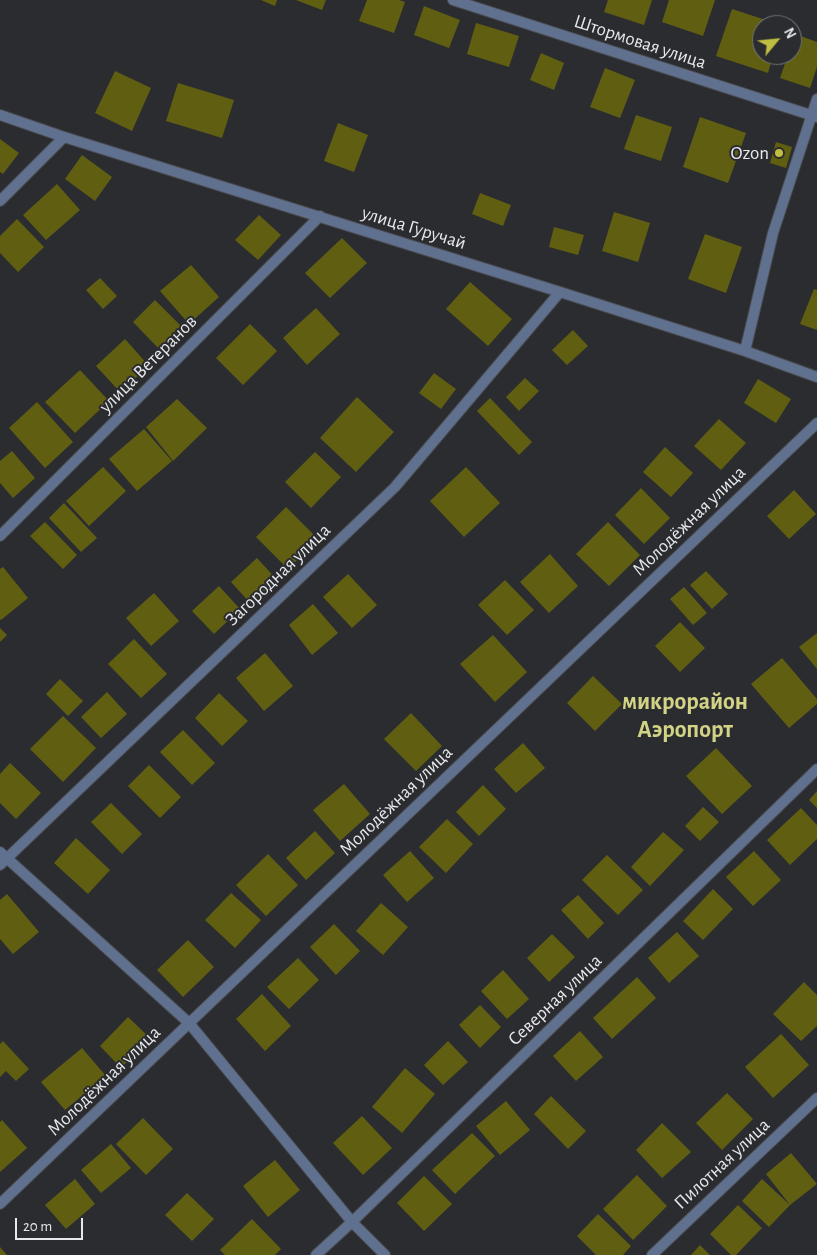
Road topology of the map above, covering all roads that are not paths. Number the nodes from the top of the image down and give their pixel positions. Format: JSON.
{"nodes":[{"id":1,"x":452,"y":0,"type":"edge"},
{"id":2,"x":817,"y":99,"type":"edge"},
{"id":3,"x":0,"y":115,"type":"edge"},
{"id":4,"x":814,"y":116,"type":"edge"},
{"id":5,"x":64,"y":137,"type":"junction"},
{"id":6,"x":0,"y":201,"type":"edge"},
{"id":7,"x":320,"y":216,"type":"junction"},
{"id":8,"x":560,"y":292,"type":"junction"},
{"id":9,"x":745,"y":351,"type":"junction"},
{"id":10,"x":817,"y":376,"type":"edge"},
{"id":11,"x":817,"y":423,"type":"edge"},
{"id":12,"x":0,"y":536,"type":"edge"},
{"id":13,"x":817,"y":770,"type":"edge"},
{"id":14,"x":2,"y":859,"type":"edge"},
{"id":15,"x":190,"y":1023,"type":"junction"},
{"id":16,"x":817,"y":1098,"type":"edge"},
{"id":17,"x":0,"y":1204,"type":"edge"},
{"id":18,"x":352,"y":1222,"type":"junction"},
{"id":19,"x":316,"y":1255,"type":"edge"},
{"id":20,"x":384,"y":1255,"type":"edge"},
{"id":21,"x":652,"y":1255,"type":"edge"}],
"edges":[{"from":1,"to":4,"type":"street","name":"Штормовая улица"},
{"from":2,"to":4,"type":"street"},
{"from":3,"to":5,"type":"street","name":"улица Гуручай"},
{"from":4,"to":9,"type":"street"},
{"from":5,"to":6,"type":"street"},
{"from":5,"to":7,"type":"street","name":"улица Гуручай"},
{"from":7,"to":8,"type":"street","name":"улица Гуручай"},
{"from":7,"to":12,"type":"street","name":"улица Ветеранов"},
{"from":8,"to":9,"type":"street","name":"улица Гуручай"},
{"from":8,"to":14,"type":"street","name":"Загородная улица"},
{"from":9,"to":10,"type":"street","name":"улица Гуручай"},
{"from":11,"to":15,"type":"street","name":"Молодёжная улица"},
{"from":13,"to":18,"type":"street","name":"Северная улица"},
{"from":14,"to":15,"type":"street"},
{"from":15,"to":17,"type":"street","name":"Молодёжная улица"},
{"from":15,"to":18,"type":"street"},
{"from":16,"to":21,"type":"street","name":"Пилотная улица"},
{"from":18,"to":19,"type":"street","name":"Северная улица"},
{"from":18,"to":20,"type":"street"}]}
